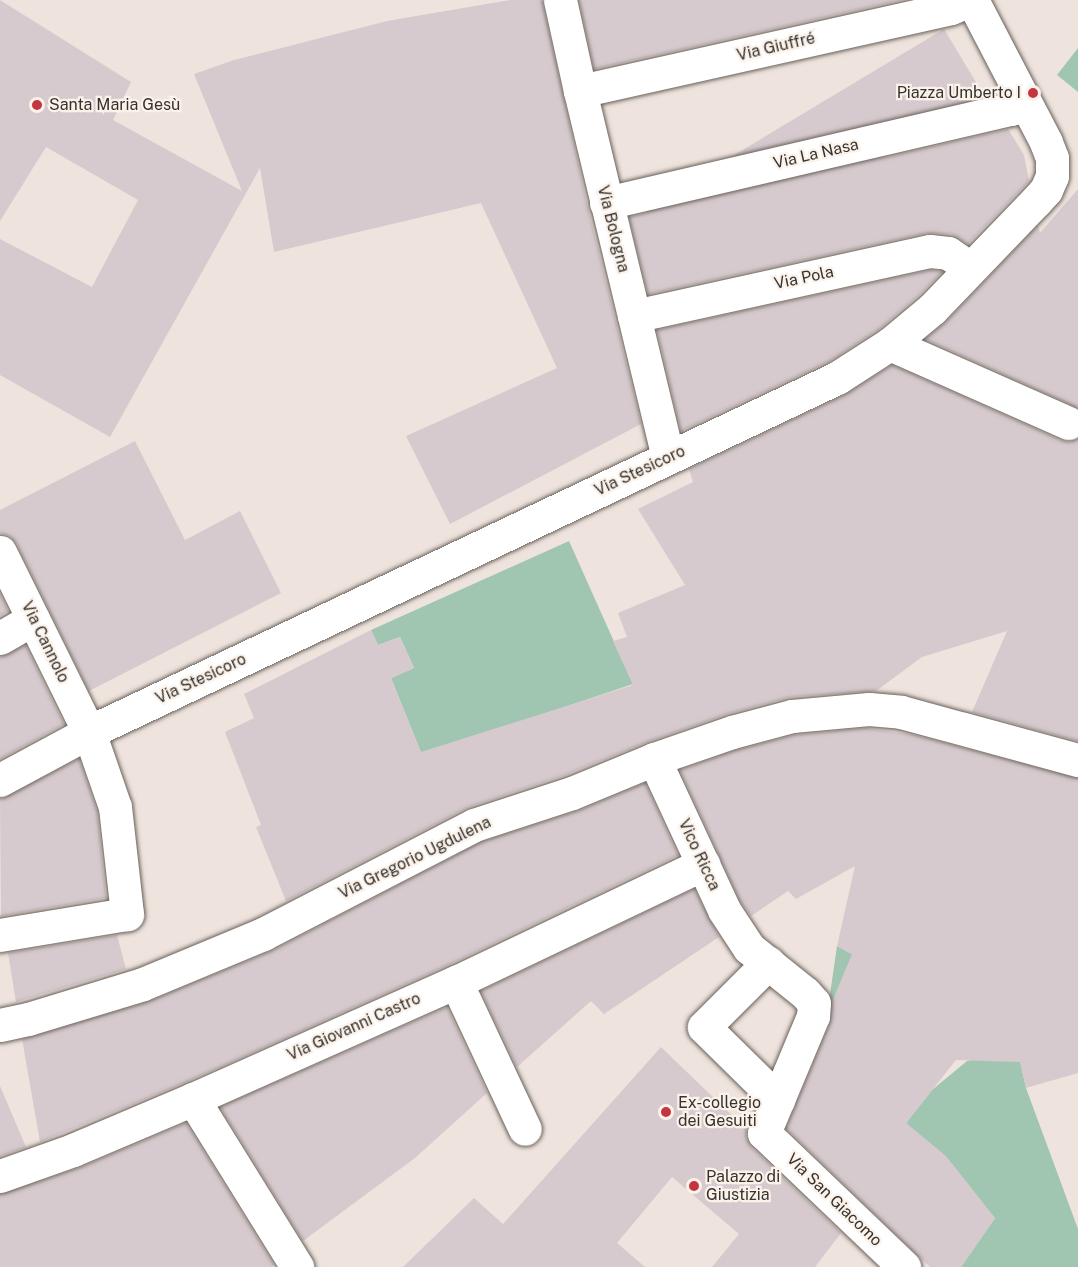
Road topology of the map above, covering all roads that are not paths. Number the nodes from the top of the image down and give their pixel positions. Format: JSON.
{"nodes":[{"id":1,"x":560,"y":0,"type":"edge"},
{"id":2,"x":972,"y":0,"type":"edge"},
{"id":3,"x":579,"y":92,"type":"junction"},
{"id":4,"x":1025,"y":103,"type":"junction"},
{"id":5,"x":606,"y":203,"type":"junction"},
{"id":6,"x":970,"y":268,"type":"junction"},
{"id":7,"x":634,"y":316,"type":"junction"},
{"id":8,"x":890,"y":344,"type":"junction"},
{"id":9,"x":1068,"y":423,"type":"dead end"},
{"id":10,"x":668,"y":458,"type":"junction"},
{"id":11,"x":0,"y":552,"type":"edge"},
{"id":12,"x":33,"y":619,"type":"junction"},
{"id":13,"x":0,"y":638,"type":"edge"},
{"id":14,"x":89,"y":732,"type":"junction"},
{"id":15,"x":654,"y":759,"type":"junction"},
{"id":16,"x":1078,"y":760,"type":"edge"},
{"id":17,"x":0,"y":780,"type":"edge"},
{"id":18,"x":703,"y":864,"type":"junction"},
{"id":19,"x":0,"y":935,"type":"edge"},
{"id":20,"x":759,"y":956,"type":"junction"},
{"id":21,"x":456,"y":982,"type":"junction"},
{"id":22,"x":0,"y":1025,"type":"edge"},
{"id":23,"x":193,"y":1099,"type":"junction"},
{"id":24,"x":778,"y":1100,"type":"junction"},
{"id":25,"x":525,"y":1129,"type":"dead end"},
{"id":26,"x":0,"y":1176,"type":"edge"},
{"id":27,"x":297,"y":1267,"type":"edge"},
{"id":28,"x":904,"y":1267,"type":"edge"}],
"edges":[{"from":1,"to":3,"type":"street","name":"Via Bologna"},
{"from":2,"to":3,"type":"street","name":"Via Giuffré"},
{"from":2,"to":4,"type":"street","name":"Via Stesicoro"},
{"from":3,"to":5,"type":"street","name":"Via Bologna"},
{"from":4,"to":5,"type":"street","name":"Via La Nasa"},
{"from":4,"to":6,"type":"street","name":"Via Stesicoro"},
{"from":5,"to":7,"type":"street","name":"Via Bologna"},
{"from":6,"to":7,"type":"street","name":"Via Pola"},
{"from":6,"to":8,"type":"street","name":"Via Stesicoro"},
{"from":7,"to":10,"type":"street","name":"Via Bologna"},
{"from":8,"to":9,"type":"street"},
{"from":8,"to":10,"type":"street","name":"Via Stesicoro"},
{"from":10,"to":14,"type":"street","name":"Via Stesicoro"},
{"from":11,"to":12,"type":"street","name":"Via Cannolo"},
{"from":12,"to":13,"type":"street"},
{"from":12,"to":14,"type":"street","name":"Via Cannolo"},
{"from":14,"to":17,"type":"street","name":"Via Stesicoro"},
{"from":14,"to":19,"type":"street","name":"Via Cannolo"},
{"from":15,"to":16,"type":"street","name":"Via Gregorio Ugdulena"},
{"from":15,"to":18,"type":"street","name":"Vico Ricca"},
{"from":15,"to":22,"type":"street","name":"Via Gregorio Ugdulena"},
{"from":18,"to":20,"type":"street","name":"Vico Ricca"},
{"from":18,"to":21,"type":"street","name":"Via Giovanni Castro"},
{"from":20,"to":24,"type":"street","name":"Vico Ricca"},
{"from":20,"to":24,"type":"street"},
{"from":21,"to":23,"type":"street","name":"Via Giovanni Castro"},
{"from":21,"to":25,"type":"street"},
{"from":23,"to":26,"type":"street","name":"Via Giovanni Castro"},
{"from":23,"to":27,"type":"street"},
{"from":24,"to":28,"type":"street","name":"Via San Giacomo"}]}
